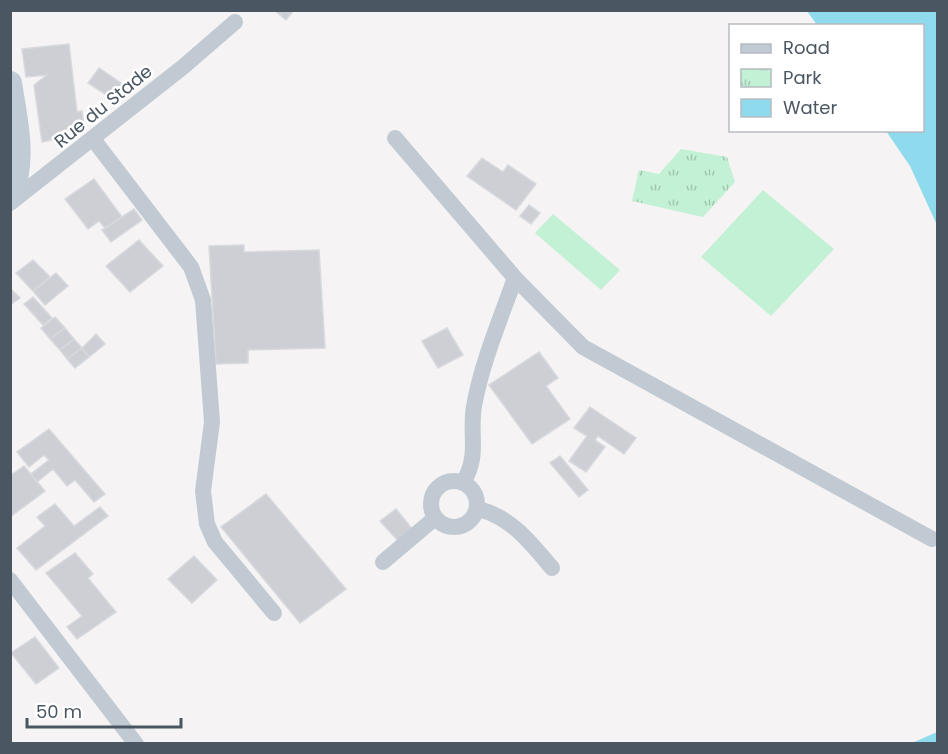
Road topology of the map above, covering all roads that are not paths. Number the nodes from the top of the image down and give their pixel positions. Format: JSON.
{"nodes":[{"id":1,"x":235,"y":22,"type":"dead end"},
{"id":2,"x":10,"y":83,"type":"edge"},
{"id":3,"x":395,"y":138,"type":"dead end"},
{"id":4,"x":93,"y":139,"type":"junction"},
{"id":5,"x":10,"y":198,"type":"edge"},
{"id":6,"x":10,"y":204,"type":"edge"},
{"id":7,"x":515,"y":278,"type":"junction"},
{"id":8,"x":463,"y":483,"type":"junction"},
{"id":9,"x":478,"y":509,"type":"junction"},
{"id":10,"x":435,"y":518,"type":"junction"},
{"id":11,"x":932,"y":539,"type":"dead end"},
{"id":12,"x":383,"y":562,"type":"dead end"},
{"id":13,"x":552,"y":568,"type":"dead end"},
{"id":14,"x":10,"y":580,"type":"edge"},
{"id":15,"x":274,"y":613,"type":"dead end"},
{"id":16,"x":136,"y":744,"type":"edge"}],
"edges":[{"from":1,"to":4,"type":"street","name":"Rue du Stade"},
{"from":2,"to":5,"type":"main road"},
{"from":3,"to":7,"type":"street"},
{"from":4,"to":6,"type":"street","name":"Rue du Stade"},
{"from":4,"to":15,"type":"street"},
{"from":7,"to":8,"type":"street"},
{"from":7,"to":11,"type":"street"},
{"from":8,"to":9,"type":"street"},
{"from":8,"to":10,"type":"street"},
{"from":9,"to":10,"type":"street"},
{"from":9,"to":13,"type":"street"},
{"from":10,"to":12,"type":"street"},
{"from":14,"to":16,"type":"street"}]}
